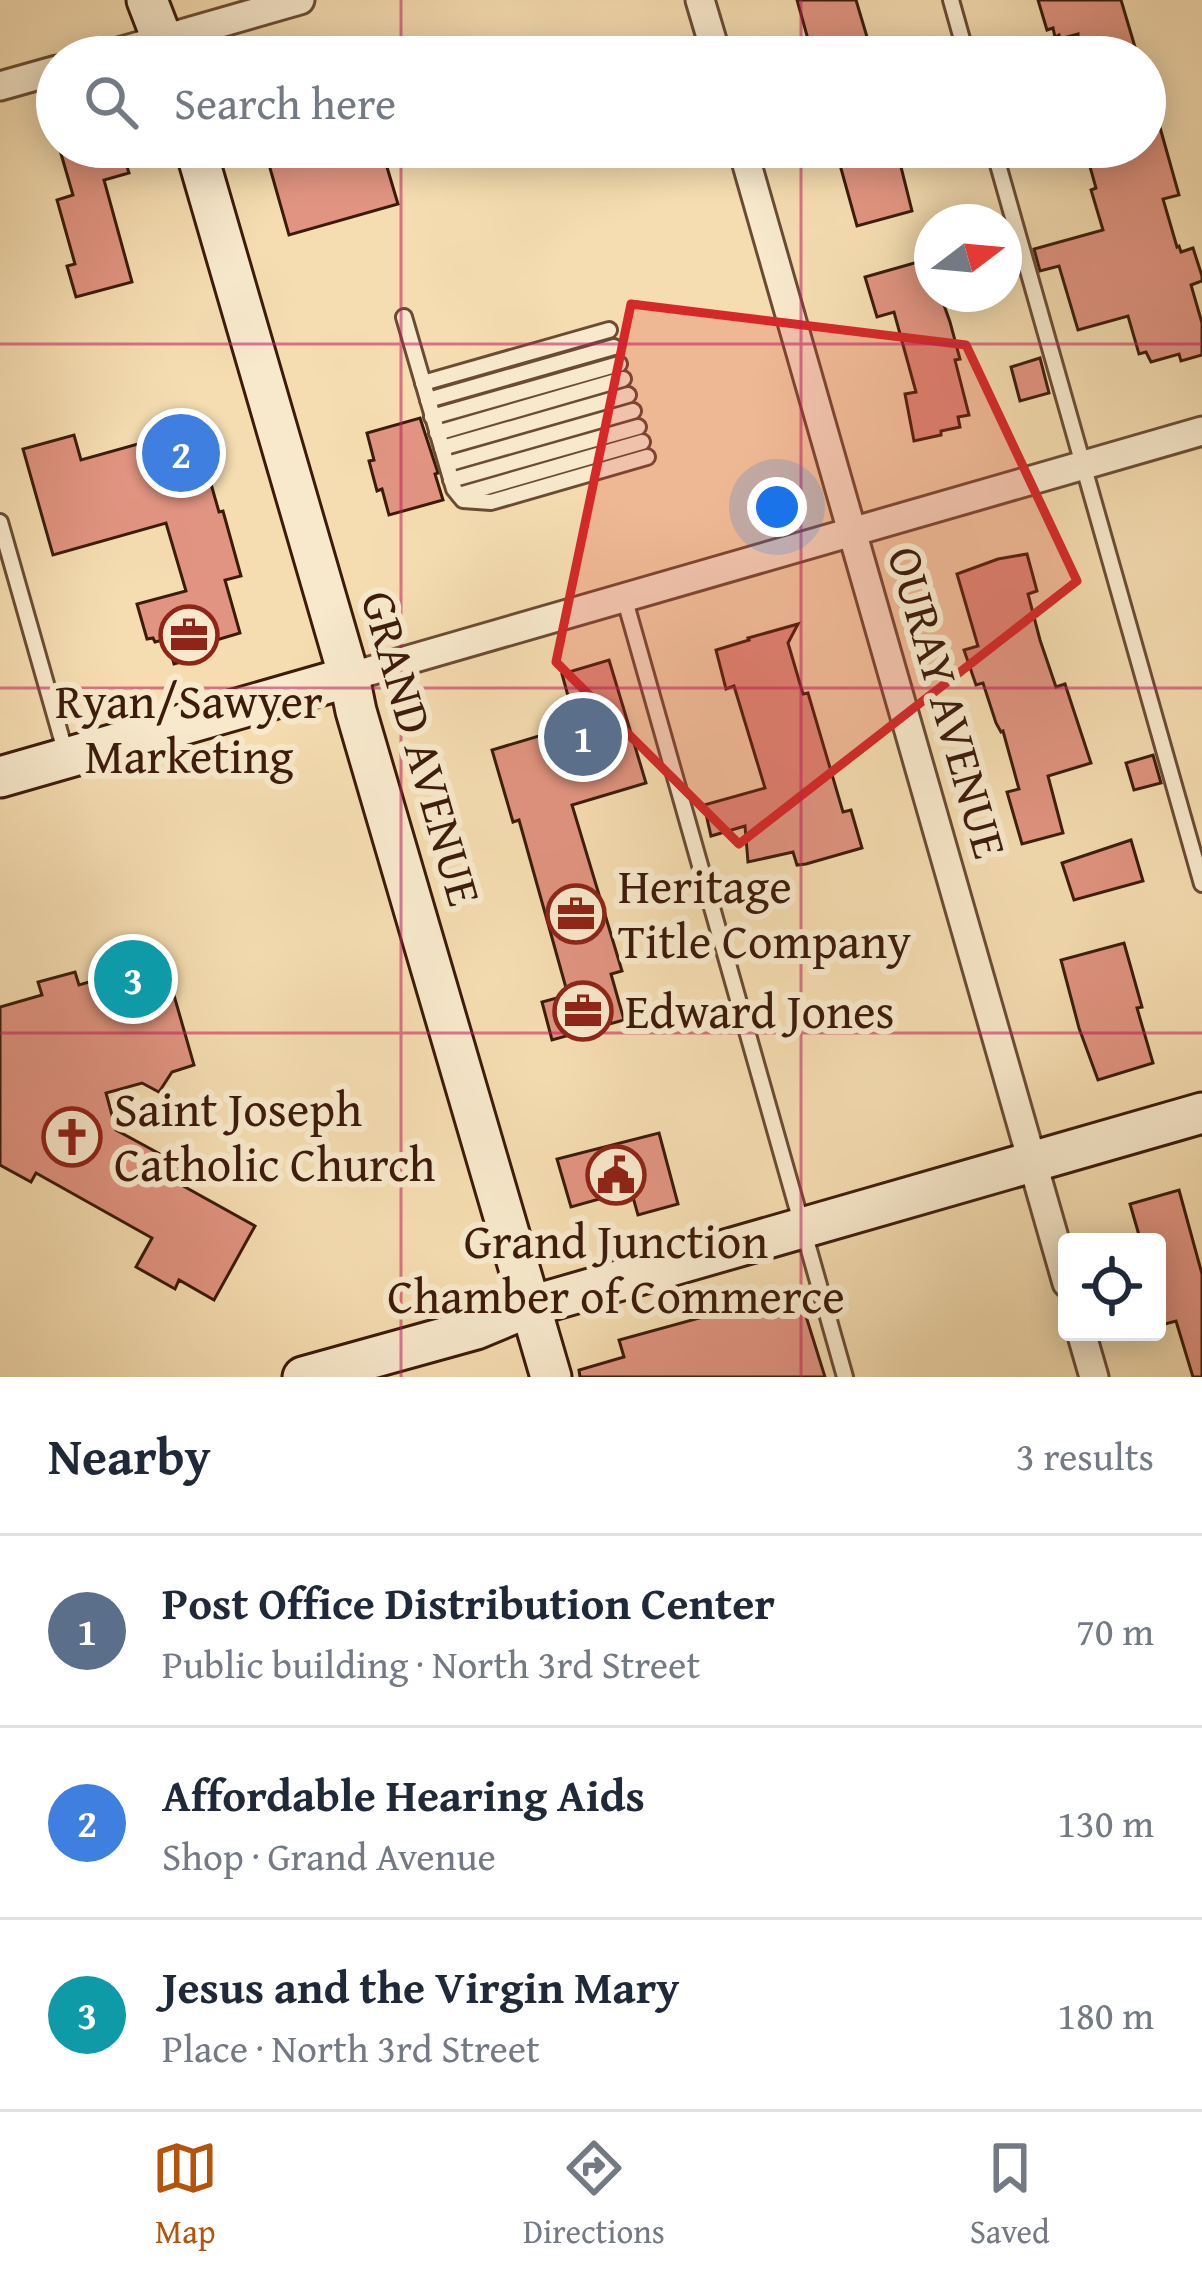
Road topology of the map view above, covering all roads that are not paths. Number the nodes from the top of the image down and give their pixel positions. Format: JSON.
{"nodes":[{"id":1,"x":147,"y":0,"type":"edge"},
{"id":2,"x":300,"y":0,"type":"edge"},
{"id":3,"x":700,"y":0,"type":"edge"},
{"id":4,"x":951,"y":0,"type":"edge"},
{"id":5,"x":164,"y":32,"type":"edge"},
{"id":6,"x":711,"y":36,"type":"edge"},
{"id":7,"x":961,"y":36,"type":"edge"},
{"id":8,"x":36,"y":76,"type":"edge"},
{"id":9,"x":0,"y":86,"type":"edge"},
{"id":10,"x":201,"y":168,"type":"edge"},
{"id":11,"x":748,"y":168,"type":"edge"},
{"id":12,"x":999,"y":168,"type":"edge"},
{"id":13,"x":404,"y":317,"type":"dead end"},
{"id":14,"x":609,"y":330,"type":"dead end"},
{"id":15,"x":614,"y":347,"type":"dead end"},
{"id":16,"x":423,"y":383,"type":"junction"},
{"id":17,"x":428,"y":400,"type":"junction"},
{"id":18,"x":1202,"y":431,"type":"edge"},
{"id":19,"x":640,"y":434,"type":"junction"},
{"id":20,"x":439,"y":440,"type":"junction"},
{"id":21,"x":1084,"y":465,"type":"junction"},
{"id":22,"x":455,"y":488,"type":"junction"},
{"id":23,"x":0,"y":522,"type":"edge"},
{"id":24,"x":852,"y":532,"type":"junction"},
{"id":25,"x":624,"y":598,"type":"junction"},
{"id":26,"x":349,"y":677,"type":"junction"},
{"id":27,"x":67,"y":758,"type":"junction"},
{"id":28,"x":0,"y":777,"type":"edge"},
{"id":29,"x":1202,"y":884,"type":"edge"},
{"id":30,"x":1202,"y":1113,"type":"edge"},
{"id":31,"x":1033,"y":1161,"type":"junction"},
{"id":32,"x":801,"y":1228,"type":"junction"},
{"id":33,"x":1058,"y":1251,"type":"edge"},
{"id":34,"x":530,"y":1306,"type":"junction"},
{"id":35,"x":1084,"y":1341,"type":"edge"},
{"id":36,"x":304,"y":1377,"type":"edge"},
{"id":37,"x":551,"y":1377,"type":"edge"},
{"id":38,"x":845,"y":1377,"type":"edge"},
{"id":39,"x":1094,"y":1377,"type":"edge"}],
"edges":[{"from":1,"to":5,"type":"main road"},
{"from":2,"to":5,"type":"street"},
{"from":3,"to":6,"type":"street"},
{"from":4,"to":7,"type":"lane"},
{"from":8,"to":9,"type":"street"},
{"from":10,"to":26,"type":"main road","name":"GRAND AVENUE"},
{"from":11,"to":24,"type":"street","name":"OURAY AVENUE"},
{"from":12,"to":21,"type":"lane"},
{"from":13,"to":16,"type":"lane"},
{"from":14,"to":16,"type":"lane"},
{"from":15,"to":17,"type":"lane"},
{"from":16,"to":17,"type":"lane"},
{"from":17,"to":20,"type":"lane"},
{"from":18,"to":21,"type":"street"},
{"from":19,"to":20,"type":"lane"},
{"from":19,"to":22,"type":"lane"},
{"from":19,"to":22,"type":"lane"},
{"from":20,"to":20,"type":"lane"},
{"from":20,"to":22,"type":"lane"},
{"from":21,"to":24,"type":"street"},
{"from":21,"to":29,"type":"lane"},
{"from":23,"to":27,"type":"lane"},
{"from":24,"to":25,"type":"street"},
{"from":24,"to":31,"type":"street","name":"OURAY AVENUE"},
{"from":25,"to":26,"type":"street"},
{"from":25,"to":32,"type":"lane"},
{"from":26,"to":27,"type":"main road"},
{"from":26,"to":34,"type":"main road","name":"GRAND AVENUE"},
{"from":27,"to":28,"type":"main road"},
{"from":30,"to":31,"type":"main road"},
{"from":31,"to":32,"type":"main road"},
{"from":31,"to":33,"type":"street","name":"OURAY AVENUE"},
{"from":32,"to":34,"type":"main road"},
{"from":32,"to":38,"type":"lane"},
{"from":34,"to":36,"type":"main road"},
{"from":34,"to":37,"type":"main road","name":"GRAND AVENUE"},
{"from":35,"to":39,"type":"street"}]}
